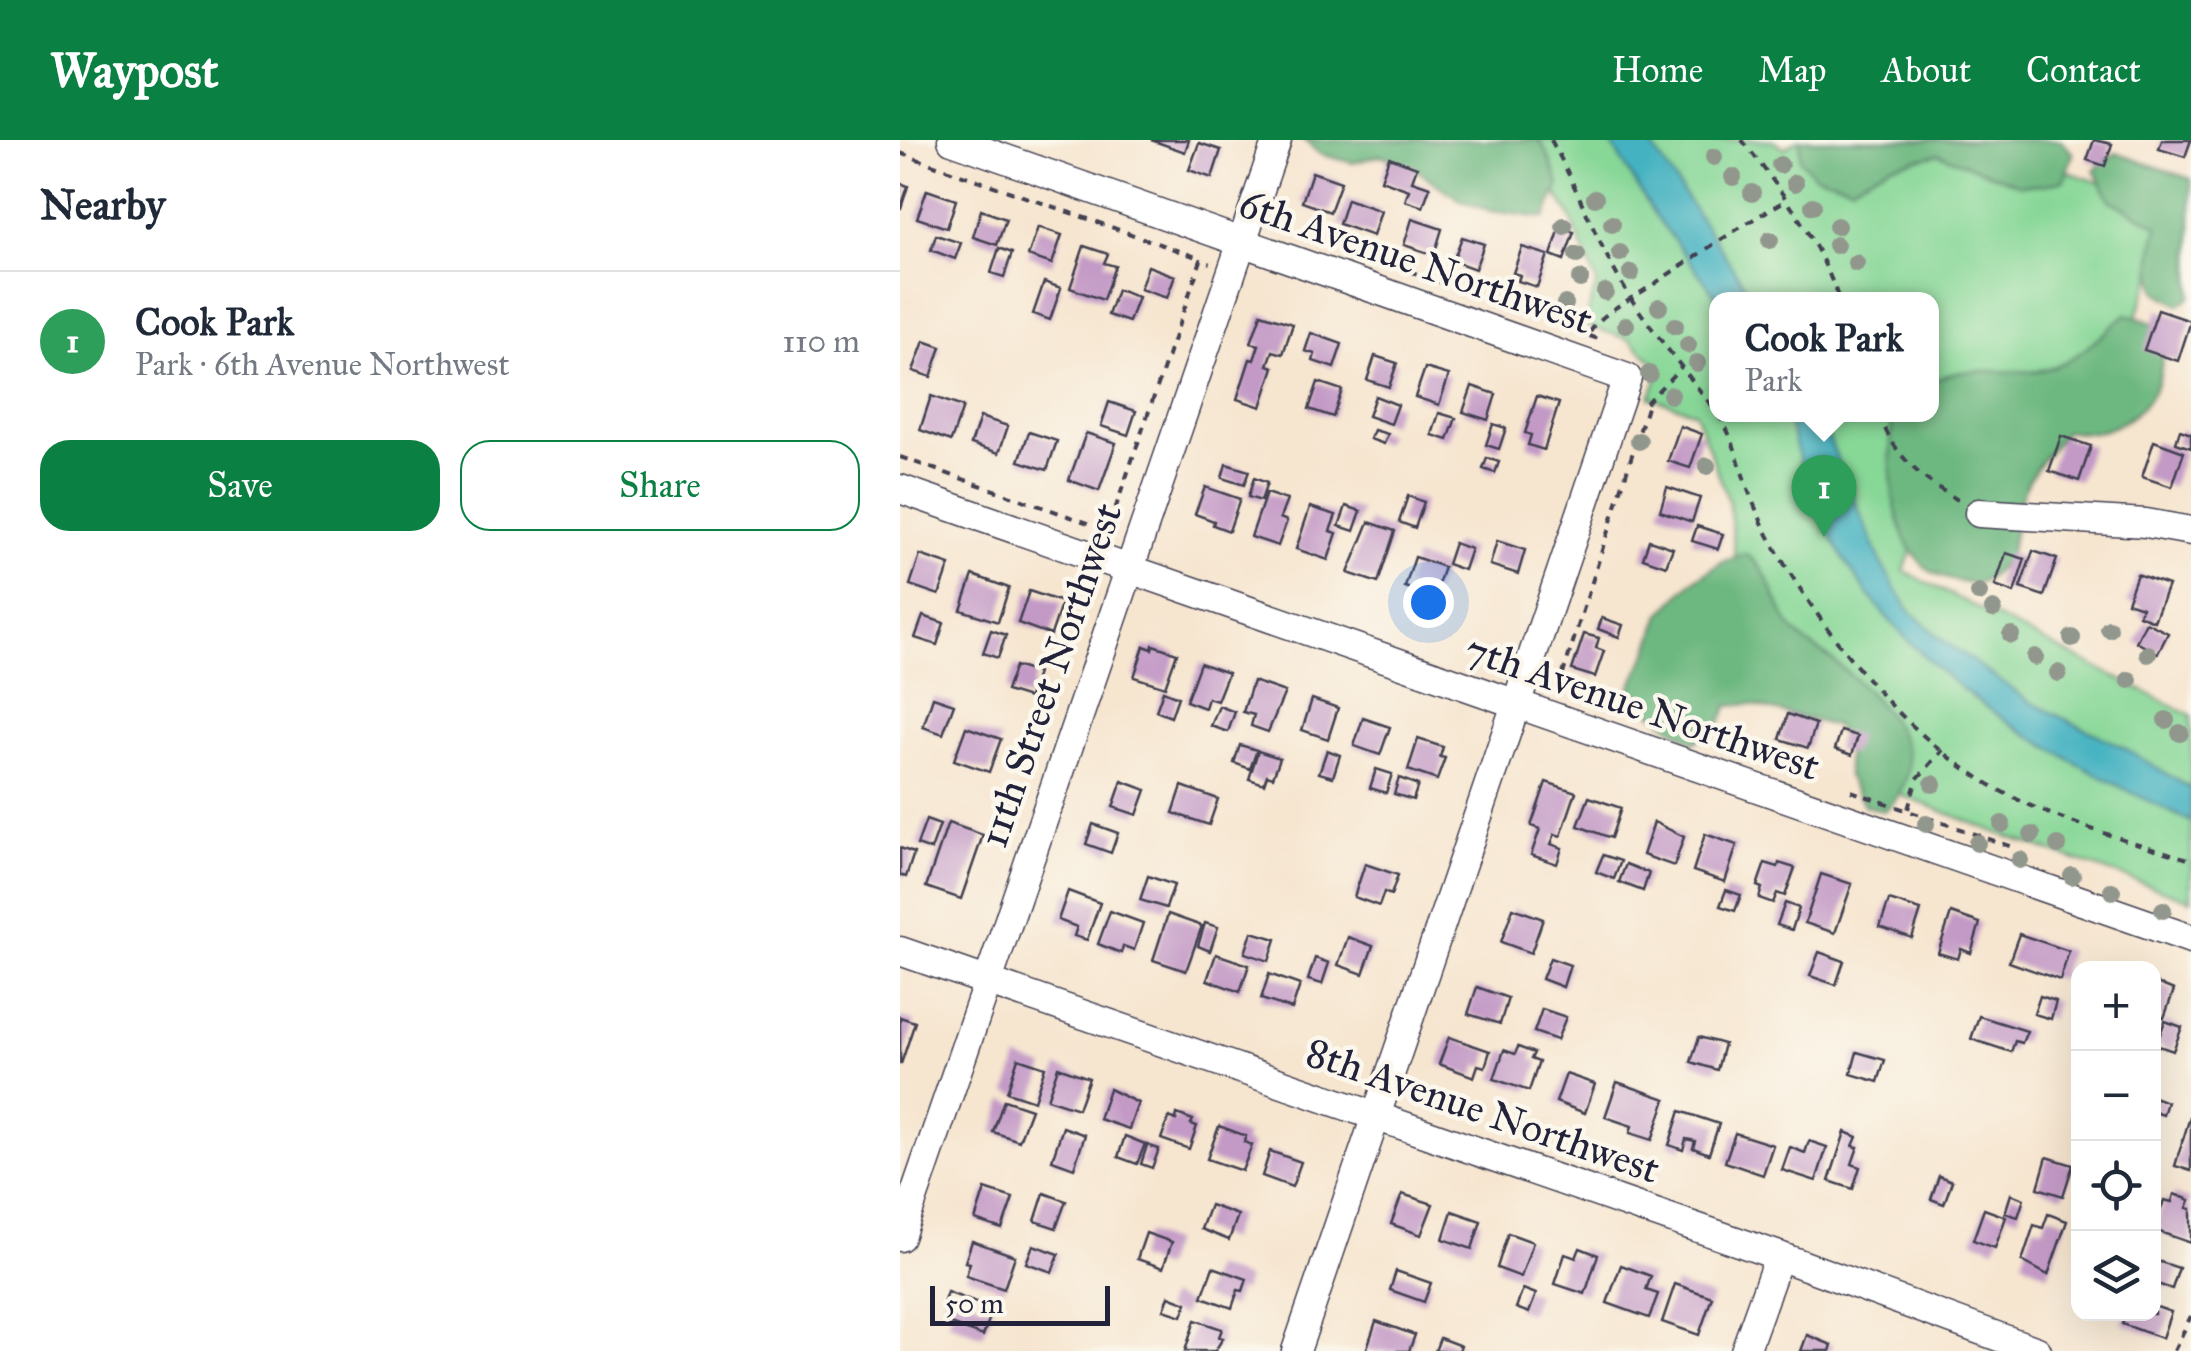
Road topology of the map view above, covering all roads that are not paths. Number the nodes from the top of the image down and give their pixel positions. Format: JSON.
{"nodes":[{"id":1,"x":952,"y":140,"type":"edge"},
{"id":2,"x":1277,"y":140,"type":"edge"},
{"id":3,"x":1242,"y":242,"type":"junction"},
{"id":4,"x":900,"y":490,"type":"edge"},
{"id":5,"x":1979,"y":513,"type":"road end"},
{"id":6,"x":2191,"y":531,"type":"edge"},
{"id":7,"x":1129,"y":570,"type":"junction"},
{"id":8,"x":1516,"y":706,"type":"junction"},
{"id":9,"x":2191,"y":939,"type":"edge"},
{"id":10,"x":900,"y":951,"type":"edge"},
{"id":11,"x":987,"y":981,"type":"junction"},
{"id":12,"x":1376,"y":1116,"type":"junction"},
{"id":13,"x":900,"y":1237,"type":"edge"},
{"id":14,"x":1779,"y":1256,"type":"junction"},
{"id":15,"x":1296,"y":1351,"type":"edge"},
{"id":16,"x":1745,"y":1351,"type":"edge"},
{"id":17,"x":2037,"y":1351,"type":"edge"}],
"edges":[{"from":1,"to":3,"type":"street","name":"6th Avenue Northwest"},
{"from":2,"to":3,"type":"street","name":"11th Street Northwest"},
{"from":3,"to":7,"type":"street","name":"11th Street Northwest"},
{"from":3,"to":8,"type":"street","name":"6th Avenue Northwest"},
{"from":4,"to":7,"type":"street","name":"7th Avenue Northwest"},
{"from":5,"to":6,"type":"street"},
{"from":7,"to":8,"type":"street","name":"7th Avenue Northwest"},
{"from":7,"to":11,"type":"street","name":"11th Street Northwest"},
{"from":8,"to":9,"type":"street","name":"7th Avenue Northwest"},
{"from":8,"to":12,"type":"street"},
{"from":10,"to":11,"type":"street","name":"8th Avenue Northwest"},
{"from":11,"to":12,"type":"street","name":"8th Avenue Northwest"},
{"from":11,"to":13,"type":"street","name":"11th Street Northwest"},
{"from":12,"to":14,"type":"street","name":"8th Avenue Northwest"},
{"from":12,"to":15,"type":"street"},
{"from":14,"to":16,"type":"street"},
{"from":14,"to":17,"type":"street","name":"8th Avenue Northwest"}]}
